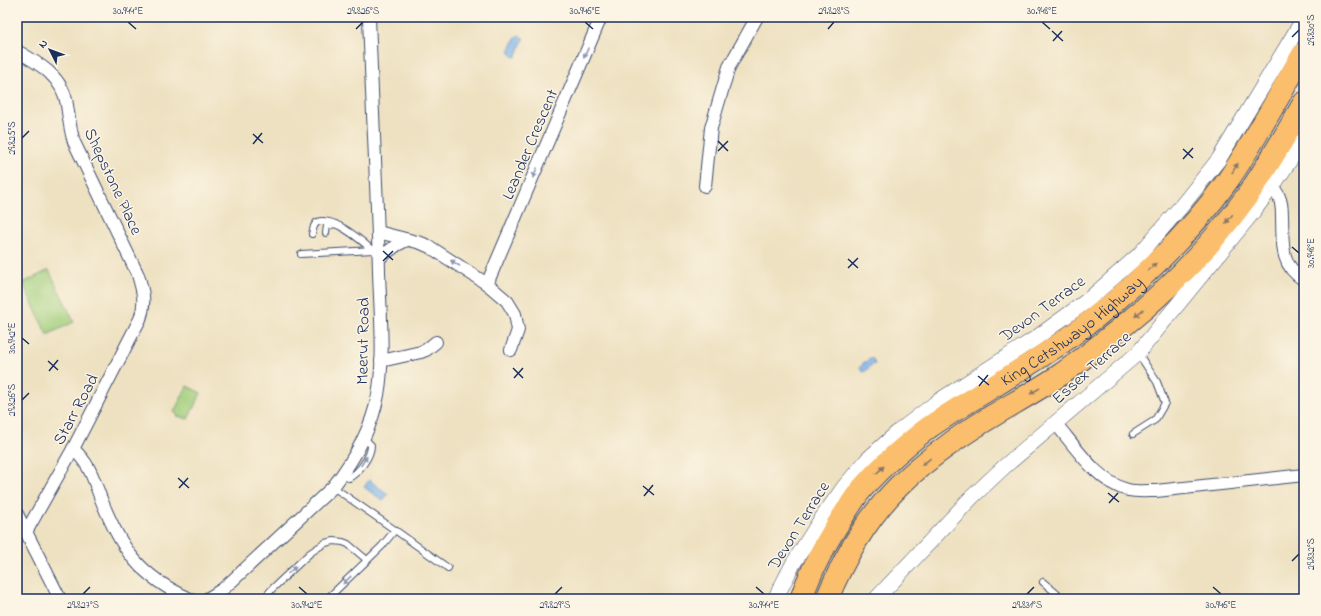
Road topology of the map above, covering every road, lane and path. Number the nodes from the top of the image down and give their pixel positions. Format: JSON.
{"nodes":[{"id":1,"x":369,"y":17,"type":"edge"},
{"id":2,"x":601,"y":17,"type":"edge"},
{"id":3,"x":756,"y":17,"type":"edge"},
{"id":4,"x":1304,"y":18,"type":"edge"},
{"id":5,"x":17,"y":52,"type":"edge"},
{"id":6,"x":1304,"y":53,"type":"edge"},
{"id":7,"x":1304,"y":103,"type":"edge"},
{"id":8,"x":1304,"y":139,"type":"edge"},
{"id":9,"x":705,"y":186,"type":"dead end"},
{"id":10,"x":1272,"y":187,"type":"junction"},
{"id":11,"x":335,"y":224,"type":"junction"},
{"id":12,"x":378,"y":232,"type":"junction"},
{"id":13,"x":326,"y":233,"type":"dead end"},
{"id":14,"x":312,"y":234,"type":"dead end"},
{"id":15,"x":407,"y":240,"type":"junction"},
{"id":16,"x":376,"y":253,"type":"junction"},
{"id":17,"x":301,"y":254,"type":"dead end"},
{"id":18,"x":1304,"y":280,"type":"edge"},
{"id":19,"x":487,"y":284,"type":"junction"},
{"id":20,"x":144,"y":297,"type":"joint"},
{"id":21,"x":436,"y":342,"type":"dead end"},
{"id":22,"x":511,"y":350,"type":"dead end"},
{"id":23,"x":1138,"y":353,"type":"junction"},
{"id":24,"x":381,"y":361,"type":"junction"},
{"id":25,"x":1056,"y":424,"type":"junction"},
{"id":26,"x":1133,"y":434,"type":"dead end"},
{"id":27,"x":73,"y":449,"type":"junction"},
{"id":28,"x":1304,"y":475,"type":"edge"},
{"id":29,"x":333,"y":487,"type":"junction"},
{"id":30,"x":860,"y":492,"type":"junction"},
{"id":31,"x":17,"y":514,"type":"edge"},
{"id":32,"x":395,"y":530,"type":"junction"},
{"id":33,"x":26,"y":532,"type":"junction"},
{"id":34,"x":367,"y":560,"type":"junction"},
{"id":35,"x":448,"y":568,"type":"dead end"},
{"id":36,"x":1042,"y":582,"type":"dead end"},
{"id":37,"x":60,"y":599,"type":"edge"},
{"id":38,"x":190,"y":599,"type":"edge"},
{"id":39,"x":207,"y":599,"type":"edge"},
{"id":40,"x":269,"y":599,"type":"edge"},
{"id":41,"x":327,"y":599,"type":"edge"},
{"id":42,"x":775,"y":599,"type":"edge"},
{"id":43,"x":791,"y":599,"type":"edge"},
{"id":44,"x":801,"y":599,"type":"edge"},
{"id":45,"x":827,"y":599,"type":"edge"},
{"id":46,"x":876,"y":599,"type":"edge"},
{"id":47,"x":1063,"y":599,"type":"edge"}],
"edges":[{"from":1,"to":12,"type":"street","name":"Meerut Road"},
{"from":2,"to":19,"type":"street","name":"Leander Crescent","one_way":true},
{"from":3,"to":9,"type":"street"},
{"from":4,"to":42,"type":"street","name":"Devon Terrace"},
{"from":5,"to":20,"type":"street","name":"Shepstone Place"},
{"from":30,"to":6,"type":"highway","name":"King Cetshwayo Highway","one_way":true},
{"from":7,"to":45,"type":"highway","name":"King Cetshwayo Highway","one_way":true},
{"from":8,"to":10,"type":"street","name":"Essex Terrace"},
{"from":10,"to":18,"type":"street"},
{"from":10,"to":23,"type":"street","name":"Essex Terrace"},
{"from":11,"to":13,"type":"lane"},
{"from":11,"to":14,"type":"lane"},
{"from":11,"to":16,"type":"lane"},
{"from":12,"to":15,"type":"street"},
{"from":12,"to":16,"type":"street","name":"Meerut Road"},
{"from":15,"to":16,"type":"street"},
{"from":19,"to":15,"type":"street","one_way":true},
{"from":16,"to":17,"type":"lane"},
{"from":16,"to":24,"type":"street","name":"Meerut Road"},
{"from":19,"to":22,"type":"street"},
{"from":20,"to":27,"type":"street","name":"Starr Road"},
{"from":21,"to":24,"type":"street"},
{"from":23,"to":25,"type":"street","name":"Essex Terrace"},
{"from":23,"to":26,"type":"lane"},
{"from":24,"to":29,"type":"street","name":"Meerut Road"},
{"from":25,"to":28,"type":"street"},
{"from":25,"to":46,"type":"street","name":"Essex Terrace"},
{"from":27,"to":33,"type":"street","name":"Starr Road"},
{"from":27,"to":38,"type":"street"},
{"from":29,"to":32,"type":"lane"},
{"from":29,"to":39,"type":"street","name":"Meerut Road"},
{"from":30,"to":43,"type":"highway"},
{"from":30,"to":44,"type":"highway","name":"King Cetshwayo Highway"},
{"from":31,"to":33,"type":"street"},
{"from":32,"to":34,"type":"lane"},
{"from":32,"to":35,"type":"lane"},
{"from":33,"to":37,"type":"street"},
{"from":40,"to":34,"type":"lane","one_way":true},
{"from":34,"to":41,"type":"lane","one_way":true},
{"from":36,"to":47,"type":"lane"}]}
